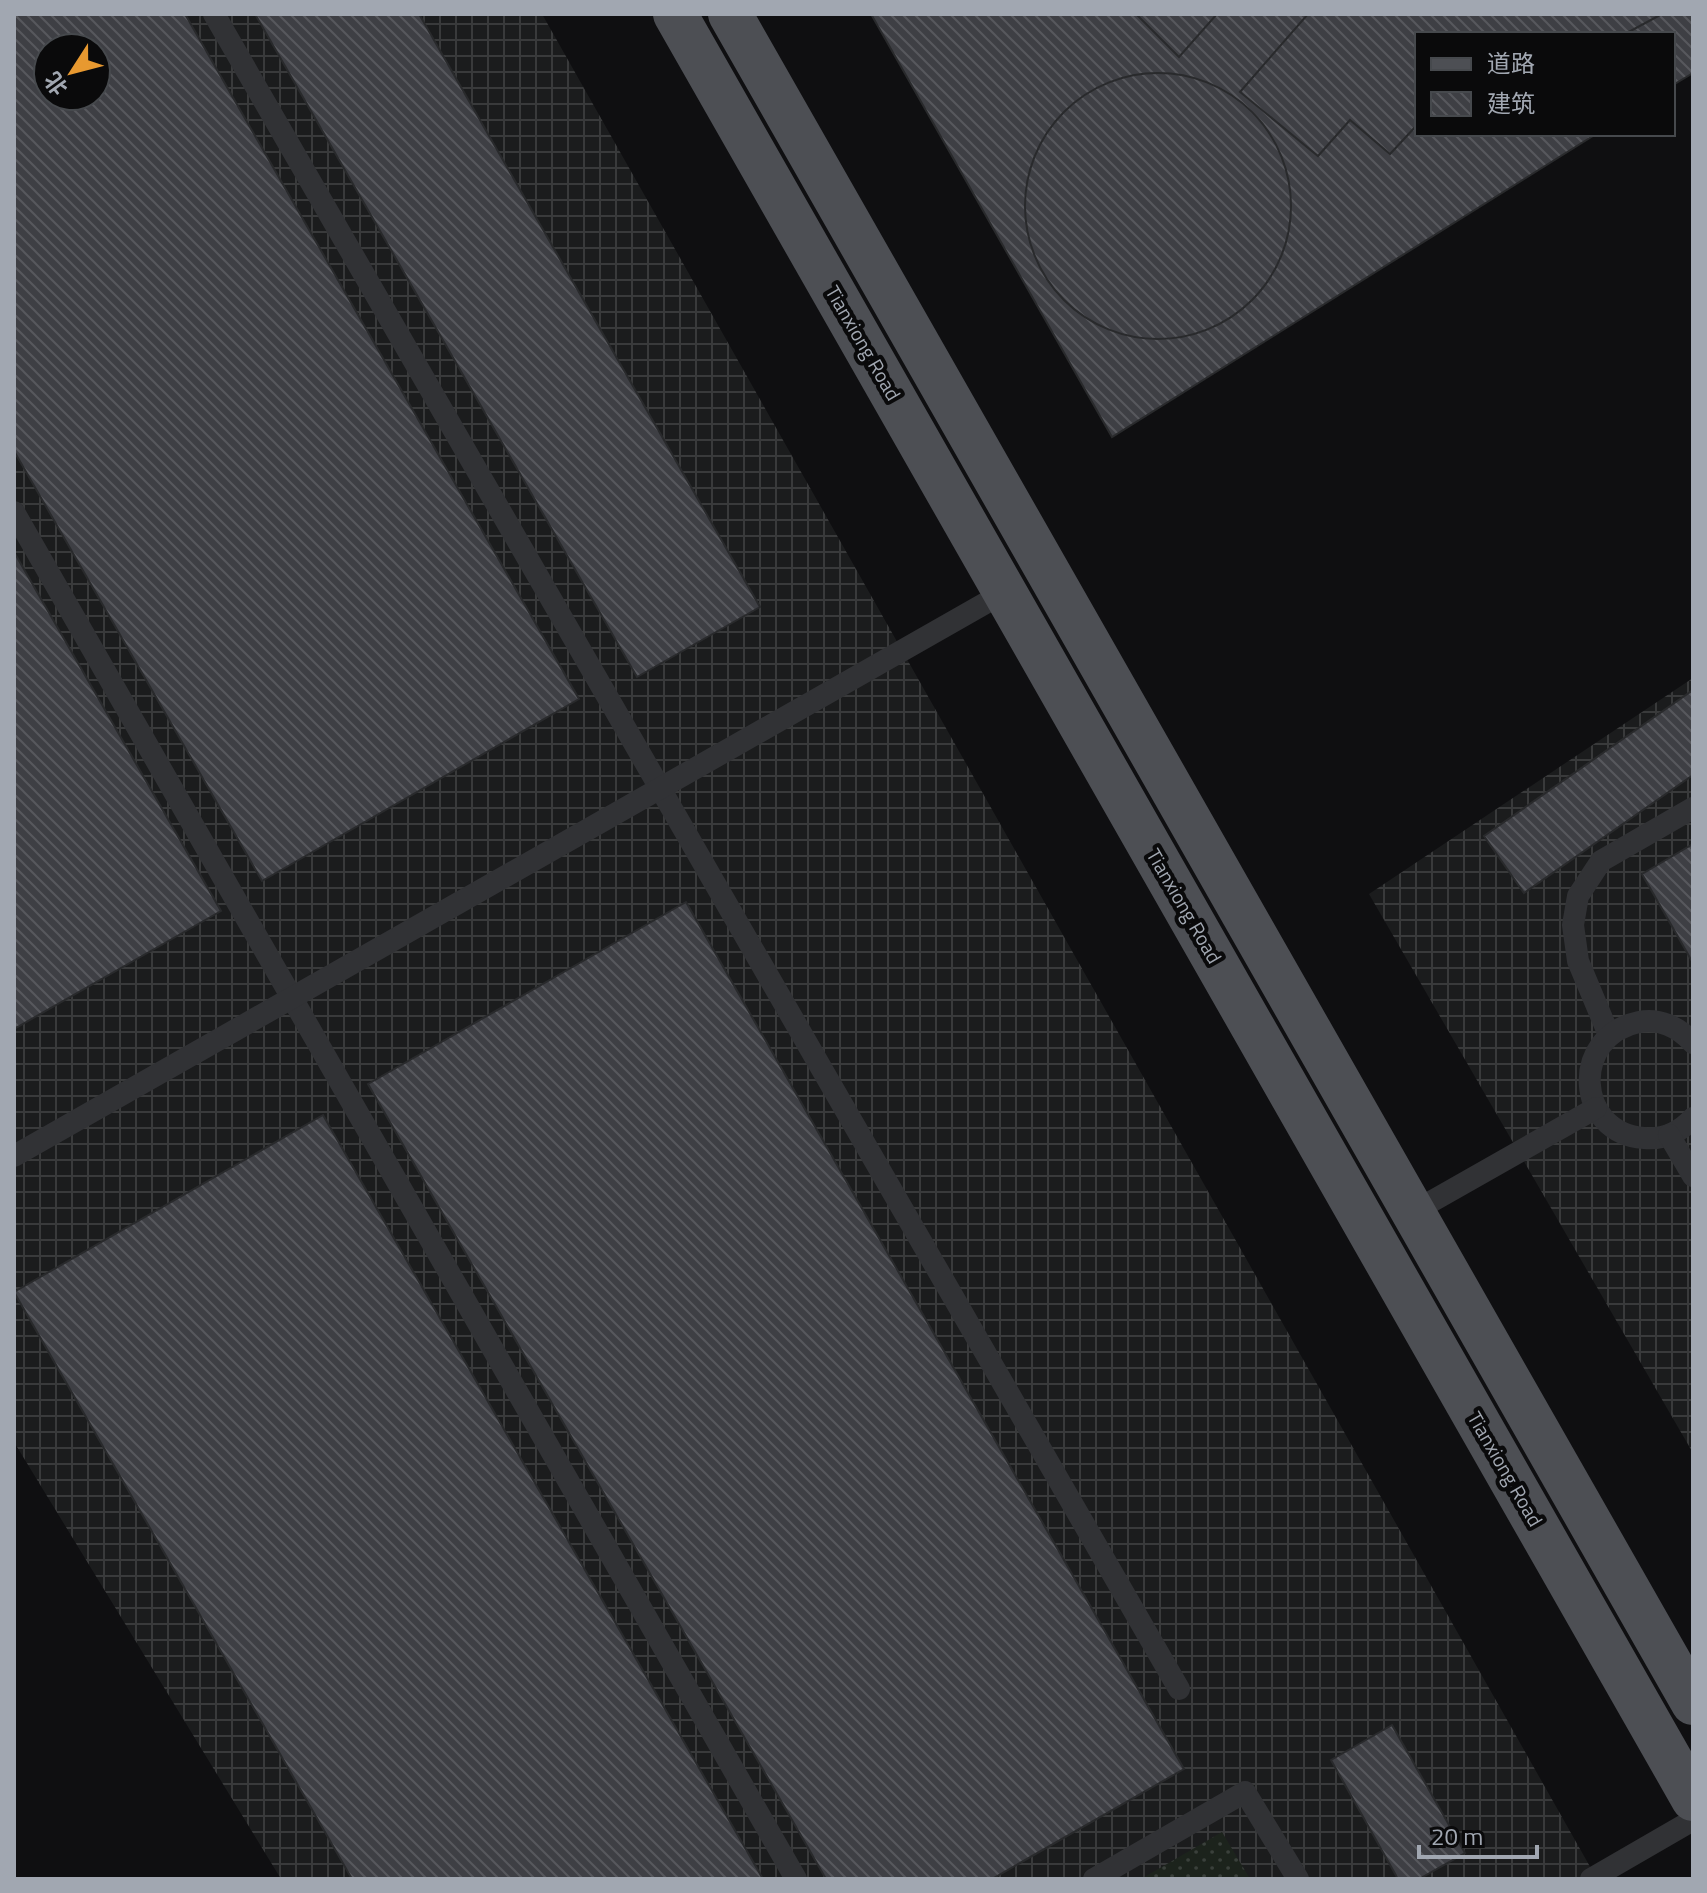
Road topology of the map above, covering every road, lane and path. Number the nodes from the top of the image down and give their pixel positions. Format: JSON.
{"nodes":[{"id":1,"x":214,"y":14,"type":"edge"},
{"id":2,"x":675,"y":14,"type":"edge"},
{"id":3,"x":730,"y":14,"type":"edge"},
{"id":4,"x":14,"y":512,"type":"edge"},
{"id":5,"x":1005,"y":592,"type":"junction"},
{"id":6,"x":660,"y":788,"type":"junction"},
{"id":7,"x":1693,"y":808,"type":"edge"},
{"id":8,"x":292,"y":998,"type":"junction"},
{"id":9,"x":1609,"y":1035,"type":"junction"},
{"id":10,"x":1693,"y":1043,"type":"edge"},
{"id":11,"x":1596,"y":1108,"type":"junction"},
{"id":12,"x":1693,"y":1118,"type":"edge"},
{"id":13,"x":1669,"y":1135,"type":"junction"},
{"id":14,"x":14,"y":1156,"type":"edge"},
{"id":15,"x":1693,"y":1176,"type":"edge"},
{"id":16,"x":1413,"y":1212,"type":"junction"},
{"id":17,"x":1179,"y":1689,"type":"dead end"},
{"id":18,"x":1693,"y":1703,"type":"edge"},
{"id":19,"x":1693,"y":1799,"type":"edge"},
{"id":20,"x":1693,"y":1820,"type":"edge"},
{"id":21,"x":796,"y":1879,"type":"edge"},
{"id":22,"x":1094,"y":1879,"type":"edge"},
{"id":23,"x":1298,"y":1879,"type":"edge"},
{"id":24,"x":1591,"y":1879,"type":"edge"}],
"edges":[{"from":1,"to":6,"type":"lane"},
{"from":2,"to":5,"type":"main road","name":"Tianxiong Road"},
{"from":3,"to":16,"type":"main road"},
{"from":4,"to":8,"type":"lane"},
{"from":5,"to":6,"type":"lane"},
{"from":5,"to":19,"type":"main road","name":"Tianxiong Road"},
{"from":6,"to":8,"type":"lane"},
{"from":6,"to":17,"type":"lane"},
{"from":7,"to":9,"type":"lane"},
{"from":8,"to":14,"type":"lane"},
{"from":8,"to":21,"type":"lane"},
{"from":9,"to":10,"type":"lane"},
{"from":9,"to":11,"type":"lane"},
{"from":11,"to":13,"type":"lane"},
{"from":11,"to":16,"type":"lane"},
{"from":12,"to":13,"type":"lane"},
{"from":13,"to":15,"type":"lane"},
{"from":16,"to":18,"type":"main road"},
{"from":20,"to":24,"type":"lane"},
{"from":22,"to":23,"type":"lane"}]}
